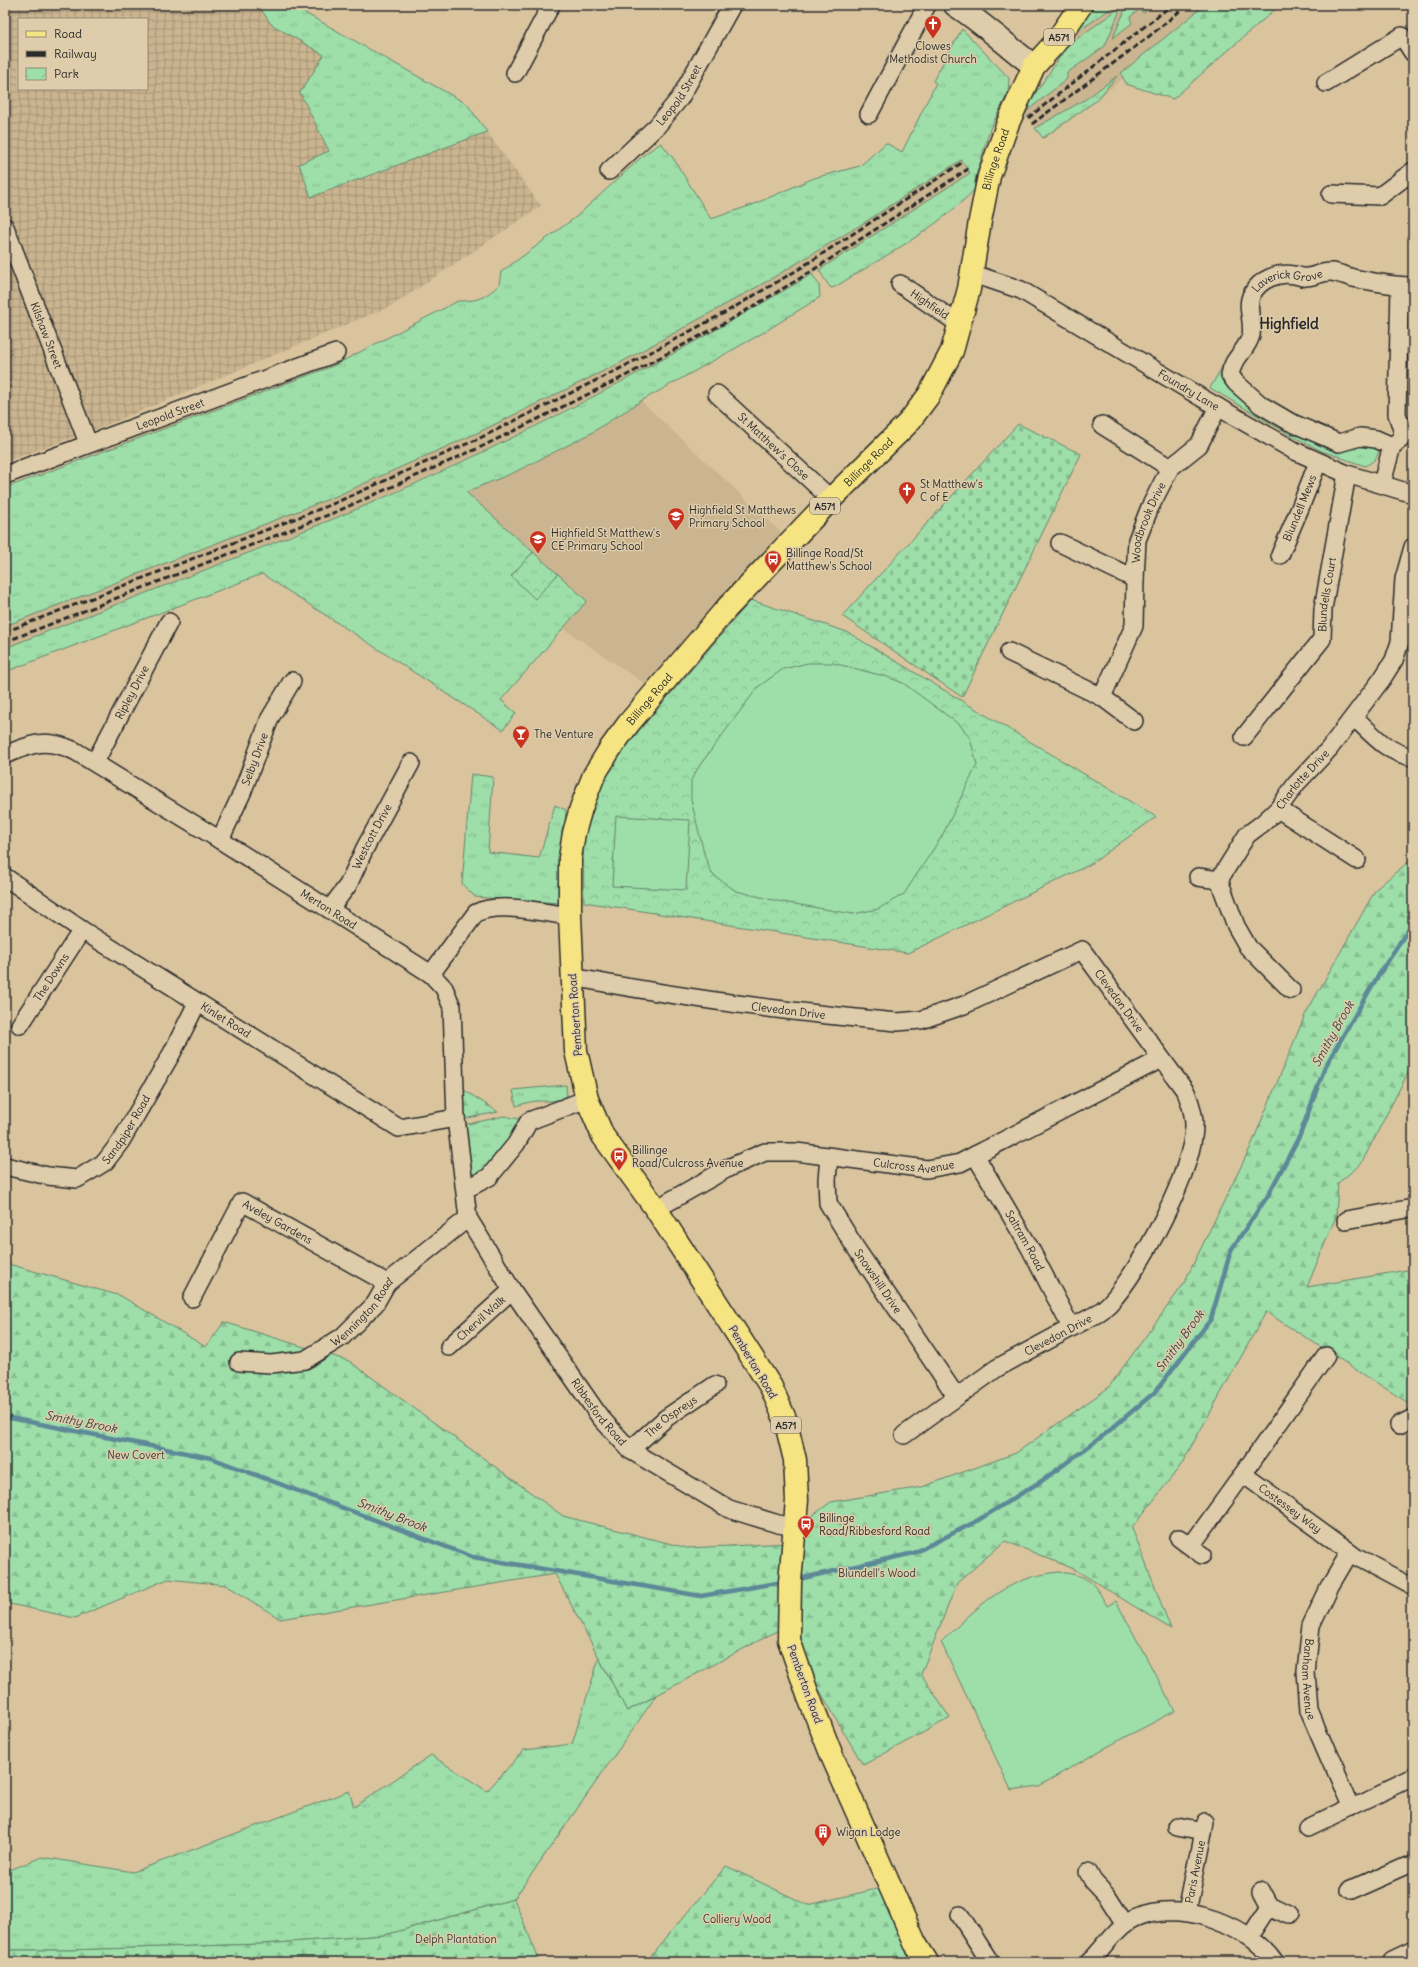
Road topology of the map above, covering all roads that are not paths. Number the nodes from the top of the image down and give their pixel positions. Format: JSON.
{"nodes":[{"id":1,"x":551,"y":5,"type":"edge"},
{"id":2,"x":732,"y":5,"type":"edge"},
{"id":3,"x":927,"y":5,"type":"edge"},
{"id":4,"x":955,"y":5,"type":"edge"},
{"id":5,"x":1081,"y":5,"type":"edge"},
{"id":6,"x":1413,"y":53,"type":"edge"},
{"id":7,"x":1034,"y":66,"type":"junction"},
{"id":8,"x":515,"y":73,"type":"dead end"},
{"id":9,"x":1326,"y":83,"type":"dead end"},
{"id":10,"x":869,"y":114,"type":"dead end"},
{"id":11,"x":609,"y":171,"type":"dead end"},
{"id":12,"x":1413,"y":171,"type":"edge"},
{"id":13,"x":1331,"y":194,"type":"dead end"},
{"id":14,"x":5,"y":226,"type":"edge"},
{"id":15,"x":971,"y":273,"type":"junction"},
{"id":16,"x":900,"y":284,"type":"dead end"},
{"id":17,"x":1406,"y":286,"type":"edge"},
{"id":18,"x":960,"y":324,"type":"junction"},
{"id":19,"x":336,"y":353,"type":"dead end"},
{"id":20,"x":717,"y":394,"type":"dead end"},
{"id":21,"x":1218,"y":407,"type":"junction"},
{"id":22,"x":1102,"y":425,"type":"dead end"},
{"id":23,"x":1403,"y":438,"type":"edge"},
{"id":24,"x":88,"y":443,"type":"junction"},
{"id":25,"x":1318,"y":462,"type":"junction"},
{"id":26,"x":1170,"y":468,"type":"junction"},
{"id":27,"x":1347,"y":474,"type":"junction"},
{"id":28,"x":5,"y":475,"type":"edge"},
{"id":29,"x":1382,"y":483,"type":"junction"},
{"id":30,"x":1413,"y":494,"type":"edge"},
{"id":31,"x":831,"y":499,"type":"junction"},
{"id":32,"x":1060,"y":543,"type":"dead end"},
{"id":33,"x":1413,"y":548,"type":"edge"},
{"id":34,"x":1280,"y":555,"type":"dead end"},
{"id":35,"x":1135,"y":579,"type":"junction"},
{"id":36,"x":169,"y":622,"type":"dead end"},
{"id":37,"x":1407,"y":643,"type":"edge"},
{"id":38,"x":1009,"y":652,"type":"dead end"},
{"id":39,"x":292,"y":681,"type":"dead end"},
{"id":40,"x":1102,"y":697,"type":"junction"},
{"id":41,"x":1354,"y":717,"type":"junction"},
{"id":42,"x":1134,"y":721,"type":"dead end"},
{"id":43,"x":1244,"y":737,"type":"dead end"},
{"id":44,"x":5,"y":755,"type":"edge"},
{"id":45,"x":1413,"y":757,"type":"edge"},
{"id":46,"x":95,"y":762,"type":"junction"},
{"id":47,"x":411,"y":763,"type":"dead end"},
{"id":48,"x":1278,"y":809,"type":"junction"},
{"id":49,"x":220,"y":840,"type":"junction"},
{"id":50,"x":1357,"y":860,"type":"dead end"},
{"id":51,"x":5,"y":877,"type":"edge"},
{"id":52,"x":1198,"y":878,"type":"dead end"},
{"id":53,"x":1219,"y":880,"type":"junction"},
{"id":54,"x":330,"y":909,"type":"junction"},
{"id":55,"x":570,"y":916,"type":"junction"},
{"id":56,"x":82,"y":930,"type":"junction"},
{"id":57,"x":431,"y":974,"type":"junction"},
{"id":58,"x":572,"y":977,"type":"junction"},
{"id":59,"x":1291,"y":990,"type":"dead end"},
{"id":60,"x":197,"y":1003,"type":"junction"},
{"id":61,"x":20,"y":1025,"type":"dead end"},
{"id":62,"x":1161,"y":1059,"type":"junction"},
{"id":63,"x":587,"y":1099,"type":"junction"},
{"id":64,"x":456,"y":1118,"type":"junction"},
{"id":65,"x":975,"y":1155,"type":"junction"},
{"id":66,"x":829,"y":1157,"type":"junction"},
{"id":67,"x":5,"y":1166,"type":"edge"},
{"id":68,"x":472,"y":1186,"type":"dead end"},
{"id":69,"x":1413,"y":1208,"type":"edge"},
{"id":70,"x":656,"y":1210,"type":"junction"},
{"id":71,"x":468,"y":1218,"type":"junction"},
{"id":72,"x":1346,"y":1219,"type":"dead end"},
{"id":73,"x":387,"y":1283,"type":"junction"},
{"id":74,"x":512,"y":1290,"type":"junction"},
{"id":75,"x":192,"y":1298,"type":"dead end"},
{"id":76,"x":1071,"y":1327,"type":"junction"},
{"id":77,"x":449,"y":1347,"type":"dead end"},
{"id":78,"x":1326,"y":1356,"type":"dead end"},
{"id":79,"x":239,"y":1362,"type":"dead end"},
{"id":80,"x":715,"y":1385,"type":"dead end"},
{"id":81,"x":956,"y":1396,"type":"junction"},
{"id":82,"x":904,"y":1435,"type":"dead end"},
{"id":83,"x":630,"y":1450,"type":"junction"},
{"id":84,"x":1243,"y":1474,"type":"junction"},
{"id":85,"x":796,"y":1527,"type":"junction"},
{"id":86,"x":1191,"y":1546,"type":"dead end"},
{"id":87,"x":1350,"y":1552,"type":"junction"},
{"id":88,"x":1413,"y":1587,"type":"edge"},
{"id":89,"x":1413,"y":1778,"type":"edge"},
{"id":90,"x":1351,"y":1808,"type":"junction"},
{"id":91,"x":1177,"y":1828,"type":"dead end"},
{"id":92,"x":1308,"y":1828,"type":"dead end"},
{"id":93,"x":1413,"y":1862,"type":"edge"},
{"id":94,"x":1088,"y":1872,"type":"dead end"},
{"id":95,"x":1261,"y":1890,"type":"dead end"},
{"id":96,"x":1350,"y":1890,"type":"dead end"},
{"id":97,"x":1269,"y":1906,"type":"junction"},
{"id":98,"x":1187,"y":1912,"type":"junction"},
{"id":99,"x":960,"y":1915,"type":"dead end"},
{"id":100,"x":1288,"y":1915,"type":"dead end"},
{"id":101,"x":1125,"y":1924,"type":"junction"},
{"id":102,"x":1249,"y":1936,"type":"junction"},
{"id":103,"x":1413,"y":1953,"type":"edge"},
{"id":104,"x":927,"y":1962,"type":"edge"},
{"id":105,"x":990,"y":1962,"type":"edge"},
{"id":106,"x":1089,"y":1962,"type":"edge"},
{"id":107,"x":1274,"y":1962,"type":"edge"},
{"id":108,"x":1394,"y":1962,"type":"edge"}],
"edges":[{"from":1,"to":8,"type":"street"},
{"from":2,"to":11,"type":"street","name":"Leopold Street"},
{"from":3,"to":10,"type":"street"},
{"from":4,"to":7,"type":"street"},
{"from":5,"to":7,"type":"main road","name":"Billinge Road","number":"A571"},
{"from":6,"to":9,"type":"street"},
{"from":7,"to":15,"type":"main road","name":"Billinge Road","number":"A571"},
{"from":12,"to":13,"type":"street"},
{"from":14,"to":24,"type":"street","name":"Kilshaw Street"},
{"from":15,"to":18,"type":"main road","name":"Billinge Road","number":"A571"},
{"from":15,"to":21,"type":"street","name":"Foundry Lane"},
{"from":16,"to":18,"type":"street","name":"Highfield"},
{"from":17,"to":23,"type":"street","name":"Laverick Grove"},
{"from":17,"to":23,"type":"street","name":"Laverick Grove"},
{"from":18,"to":31,"type":"main road","name":"Billinge Road","number":"A571"},
{"from":19,"to":24,"type":"street","name":"Leopold Street"},
{"from":20,"to":31,"type":"street","name":"St Matthew's Close"},
{"from":21,"to":25,"type":"street","name":"Foundry Lane"},
{"from":21,"to":26,"type":"street","name":"Woodbrook Drive"},
{"from":22,"to":26,"type":"street","name":"Woodbrook Drive"},
{"from":23,"to":29,"type":"street"},
{"from":24,"to":28,"type":"street","name":"Leopold Street"},
{"from":25,"to":27,"type":"street","name":"Foundry Lane"},
{"from":25,"to":34,"type":"street","name":"Blundell Mews"},
{"from":26,"to":35,"type":"street","name":"Woodbrook Drive"},
{"from":27,"to":29,"type":"street","name":"Foundry Lane"},
{"from":27,"to":43,"type":"street","name":"Blundells Court"},
{"from":29,"to":30,"type":"street","name":"Foundry Lane"},
{"from":31,"to":55,"type":"main road","name":"Billinge Road","number":"A571"},
{"from":32,"to":35,"type":"street","name":"Woodbrook Drive"},
{"from":33,"to":37,"type":"street","name":"Charlotte Drive"},
{"from":35,"to":40,"type":"street","name":"Woodbrook Drive"},
{"from":36,"to":46,"type":"street","name":"Ripley Drive"},
{"from":37,"to":41,"type":"street","name":"Charlotte Drive"},
{"from":38,"to":40,"type":"street"},
{"from":39,"to":49,"type":"street","name":"Selby Drive"},
{"from":40,"to":42,"type":"street"},
{"from":41,"to":45,"type":"street"},
{"from":41,"to":48,"type":"street","name":"Charlotte Drive"},
{"from":44,"to":46,"type":"street","name":"Merton Road"},
{"from":46,"to":49,"type":"street","name":"Merton Road"},
{"from":47,"to":54,"type":"street","name":"Westcott Drive"},
{"from":48,"to":50,"type":"street"},
{"from":48,"to":53,"type":"street","name":"Charlotte Drive"},
{"from":49,"to":54,"type":"street","name":"Merton Road"},
{"from":51,"to":56,"type":"street","name":"Kinlet Road"},
{"from":52,"to":53,"type":"street"},
{"from":53,"to":59,"type":"street"},
{"from":54,"to":57,"type":"street","name":"Merton Road"},
{"from":55,"to":57,"type":"street"},
{"from":55,"to":58,"type":"main road","name":"Pemberton Road","number":"A571"},
{"from":56,"to":60,"type":"street","name":"Kinlet Road"},
{"from":56,"to":61,"type":"street","name":"The Downs"},
{"from":57,"to":64,"type":"street","name":"Merton Road"},
{"from":58,"to":62,"type":"street","name":"Clevedon Drive"},
{"from":58,"to":63,"type":"main road","name":"Pemberton Road","number":"A571"},
{"from":60,"to":64,"type":"street","name":"Kinlet Road"},
{"from":60,"to":67,"type":"street","name":"Sandpiper Road"},
{"from":62,"to":65,"type":"street","name":"Culcross Avenue"},
{"from":62,"to":76,"type":"street","name":"Clevedon Drive"},
{"from":63,"to":68,"type":"street"},
{"from":63,"to":70,"type":"main road","name":"Pemberton Road","number":"A571"},
{"from":64,"to":71,"type":"street","name":"Merton Road"},
{"from":65,"to":66,"type":"street","name":"Culcross Avenue"},
{"from":65,"to":76,"type":"street","name":"Saltram Road"},
{"from":66,"to":70,"type":"street","name":"Culcross Avenue"},
{"from":66,"to":81,"type":"street","name":"Snowshill Drive"},
{"from":69,"to":72,"type":"street"},
{"from":70,"to":85,"type":"main road","name":"Pemberton Road","number":"A571"},
{"from":71,"to":73,"type":"street","name":"Wennington Road"},
{"from":71,"to":74,"type":"street","name":"Ribbesford Road"},
{"from":73,"to":75,"type":"street","name":"Aveley Gardens"},
{"from":73,"to":79,"type":"street","name":"Wennington Road"},
{"from":74,"to":77,"type":"street","name":"Chervil Walk"},
{"from":74,"to":83,"type":"street","name":"Ribbesford Road"},
{"from":76,"to":81,"type":"street","name":"Clevedon Drive"},
{"from":78,"to":84,"type":"street"},
{"from":80,"to":83,"type":"street","name":"The Ospreys"},
{"from":81,"to":82,"type":"street","name":"Clevedon Drive"},
{"from":83,"to":85,"type":"street","name":"Ribbesford Road"},
{"from":84,"to":86,"type":"street"},
{"from":84,"to":87,"type":"street","name":"Costessey Way"},
{"from":85,"to":104,"type":"main road","name":"Pemberton Road","number":"A571"},
{"from":87,"to":88,"type":"street","name":"Costessey Way"},
{"from":87,"to":90,"type":"street","name":"Banham Avenue"},
{"from":89,"to":90,"type":"street"},
{"from":90,"to":92,"type":"street"},
{"from":91,"to":98,"type":"street","name":"Paris Avenue"},
{"from":93,"to":96,"type":"street"},
{"from":94,"to":101,"type":"street"},
{"from":95,"to":97,"type":"street"},
{"from":97,"to":100,"type":"street"},
{"from":97,"to":102,"type":"street"},
{"from":98,"to":101,"type":"street","name":"Paris Avenue"},
{"from":98,"to":102,"type":"street","name":"Paris Avenue"},
{"from":99,"to":105,"type":"street"},
{"from":101,"to":106,"type":"street","name":"Paris Avenue"},
{"from":102,"to":107,"type":"street","name":"Paris Avenue"},
{"from":103,"to":108,"type":"street"}]}
